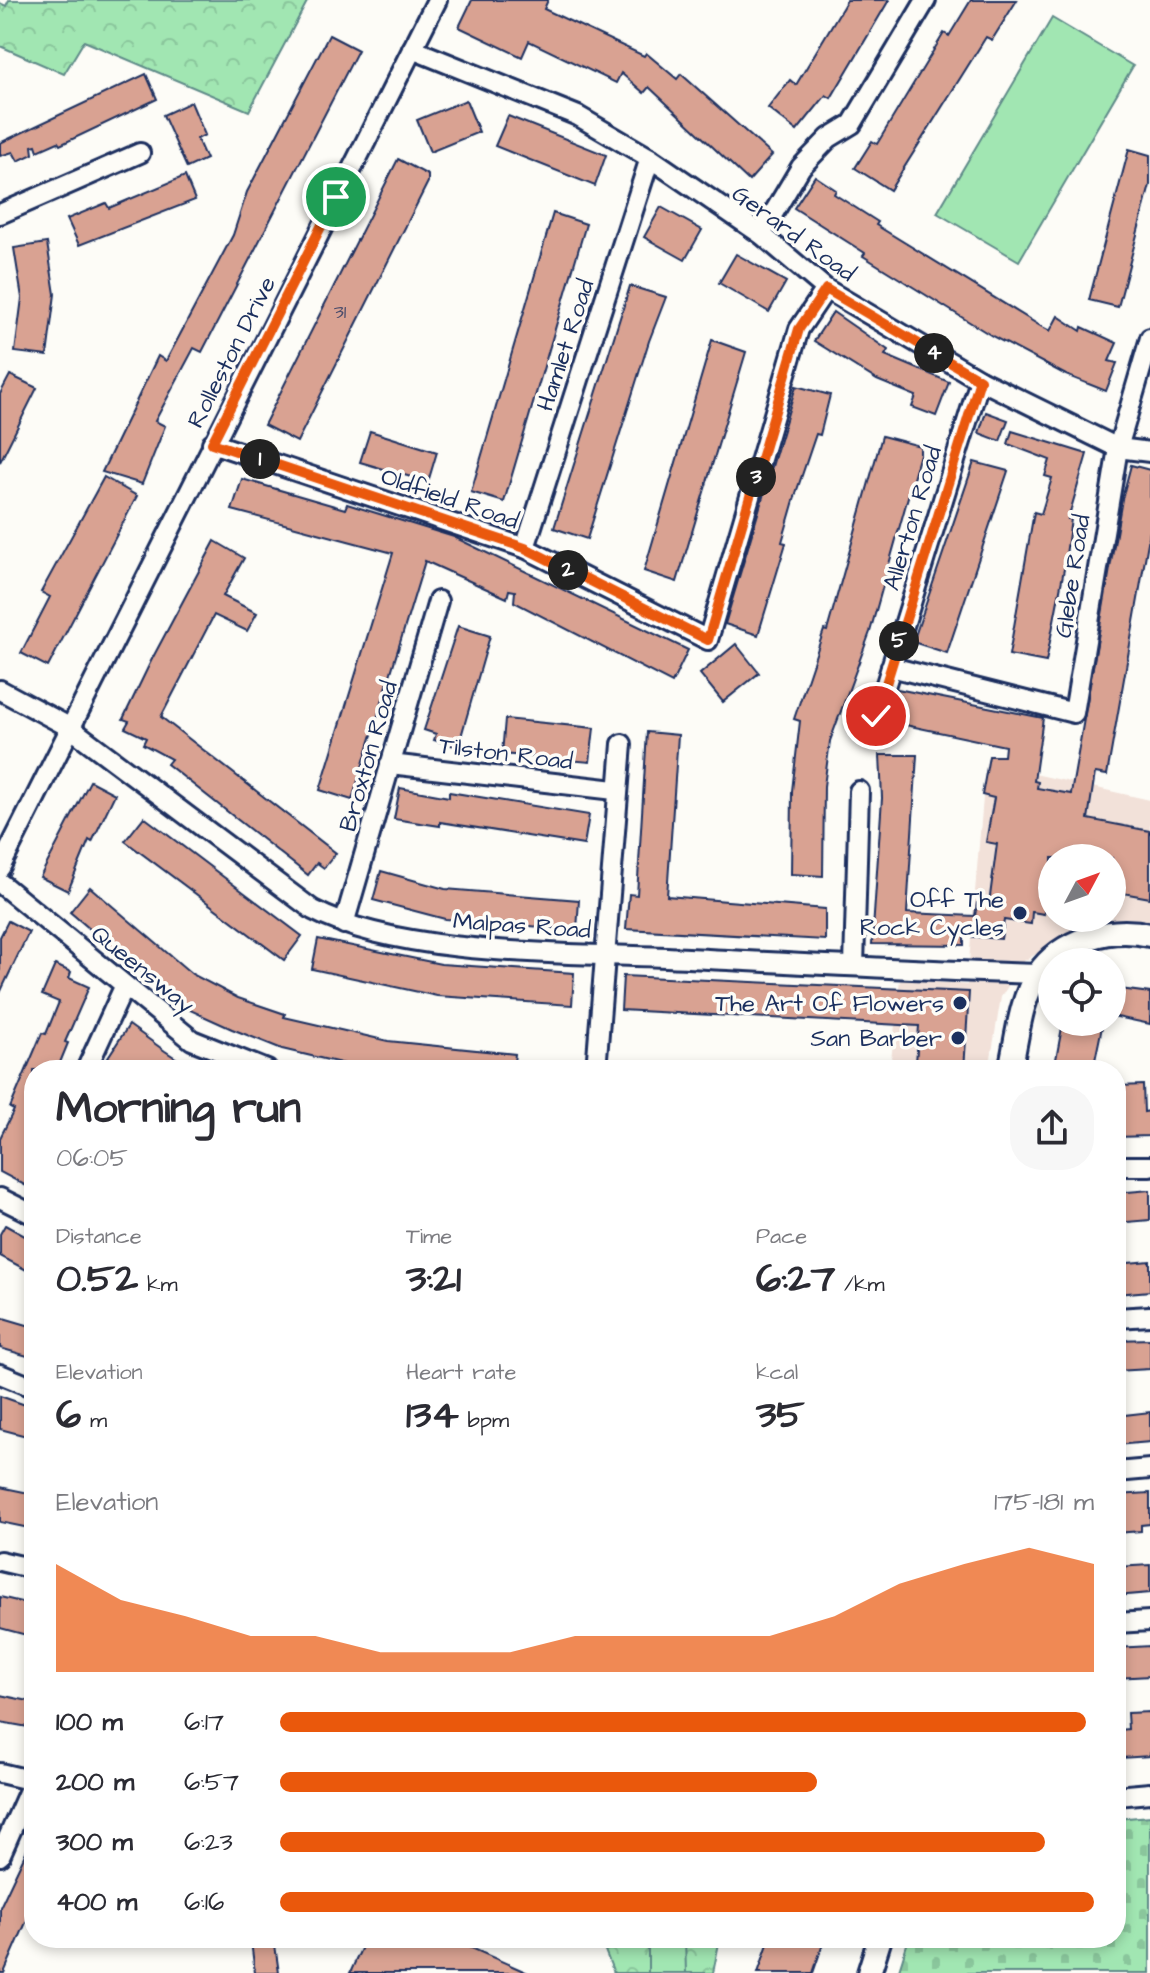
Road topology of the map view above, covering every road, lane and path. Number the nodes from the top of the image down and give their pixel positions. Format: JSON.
{"nodes":[{"id":1,"x":437,"y":0,"type":"edge"},
{"id":2,"x":926,"y":0,"type":"edge"},
{"id":3,"x":412,"y":49,"type":"junction"},
{"id":4,"x":140,"y":153,"type":"dead end"},
{"id":5,"x":650,"y":158,"type":"junction"},
{"id":6,"x":0,"y":214,"type":"edge"},
{"id":7,"x":761,"y":234,"type":"junction"},
{"id":8,"x":826,"y":289,"type":"junction"},
{"id":9,"x":1150,"y":338,"type":"edge"},
{"id":10,"x":980,"y":380,"type":"junction"},
{"id":11,"x":212,"y":443,"type":"junction"},
{"id":12,"x":1118,"y":448,"type":"junction"},
{"id":13,"x":1150,"y":452,"type":"edge"},
{"id":14,"x":525,"y":548,"type":"junction"},
{"id":15,"x":438,"y":601,"type":"dead end"},
{"id":16,"x":891,"y":667,"type":"junction"},
{"id":17,"x":0,"y":690,"type":"edge"},
{"id":18,"x":876,"y":716,"type":"dead end"},
{"id":19,"x":69,"y":727,"type":"junction"},
{"id":20,"x":622,"y":744,"type":"dead end"},
{"id":21,"x":390,"y":764,"type":"junction"},
{"id":22,"x":615,"y":790,"type":"junction"},
{"id":23,"x":859,"y":791,"type":"dead end"},
{"id":24,"x":0,"y":868,"type":"edge"},
{"id":25,"x":0,"y":883,"type":"edge"},
{"id":26,"x":344,"y":924,"type":"junction"},
{"id":27,"x":1150,"y":935,"type":"edge"},
{"id":28,"x":1067,"y":948,"type":"edge"},
{"id":29,"x":604,"y":955,"type":"junction"},
{"id":30,"x":854,"y":966,"type":"junction"},
{"id":31,"x":1038,"y":974,"type":"joint"},
{"id":32,"x":124,"y":987,"type":"junction"},
{"id":33,"x":91,"y":1060,"type":"edge"},
{"id":34,"x":214,"y":1060,"type":"edge"},
{"id":35,"x":597,"y":1060,"type":"edge"},
{"id":36,"x":1012,"y":1060,"type":"edge"},
{"id":37,"x":1126,"y":1166,"type":"edge"},
{"id":38,"x":1150,"y":1166,"type":"edge"},
{"id":39,"x":0,"y":1198,"type":"edge"},
{"id":40,"x":24,"y":1210,"type":"edge"},
{"id":41,"x":1150,"y":1316,"type":"edge"},
{"id":42,"x":1126,"y":1317,"type":"edge"},
{"id":43,"x":0,"y":1374,"type":"edge"},
{"id":44,"x":24,"y":1384,"type":"edge"},
{"id":45,"x":1150,"y":1469,"type":"edge"},
{"id":46,"x":1126,"y":1471,"type":"edge"},
{"id":47,"x":0,"y":1561,"type":"edge"},
{"id":48,"x":24,"y":1567,"type":"edge"},
{"id":49,"x":1150,"y":1621,"type":"edge"},
{"id":50,"x":1126,"y":1622,"type":"edge"},
{"id":51,"x":0,"y":1773,"type":"edge"},
{"id":52,"x":24,"y":1779,"type":"edge"},
{"id":53,"x":1150,"y":1793,"type":"edge"},
{"id":54,"x":1126,"y":1795,"type":"edge"},
{"id":55,"x":24,"y":1801,"type":"edge"},
{"id":56,"x":0,"y":1856,"type":"edge"},
{"id":57,"x":877,"y":1948,"type":"edge"},
{"id":58,"x":869,"y":1973,"type":"edge"}],
"edges":[{"from":1,"to":3,"type":"street","name":"Rolleston Drive"},
{"from":2,"to":7,"type":"street"},
{"from":3,"to":5,"type":"street","name":"Gerard Road"},
{"from":3,"to":11,"type":"street","name":"Rolleston Drive"},
{"from":4,"to":6,"type":"street"},
{"from":5,"to":7,"type":"street","name":"Gerard Road"},
{"from":5,"to":14,"type":"street","name":"Hamlet Road"},
{"from":7,"to":8,"type":"street","name":"Gerard Road"},
{"from":8,"to":10,"type":"street","name":"Gerard Road"},
{"from":8,"to":14,"type":"street","name":"Oldfield Road"},
{"from":9,"to":12,"type":"street","name":"Glebe Road"},
{"from":10,"to":12,"type":"street","name":"Gerard Road"},
{"from":10,"to":16,"type":"street","name":"Allerton Road"},
{"from":11,"to":14,"type":"street","name":"Oldfield Road"},
{"from":11,"to":19,"type":"street","name":"Rolleston Drive"},
{"from":12,"to":13,"type":"street","name":"Gerard Road"},
{"from":12,"to":16,"type":"street","name":"Glebe Road"},
{"from":15,"to":21,"type":"street","name":"Broxton Road"},
{"from":16,"to":18,"type":"street","name":"Allerton Road"},
{"from":17,"to":19,"type":"street","name":"Malpas Road"},
{"from":19,"to":24,"type":"street","name":"Rolleston Drive"},
{"from":19,"to":26,"type":"street","name":"Malpas Road"},
{"from":20,"to":22,"type":"street"},
{"from":21,"to":22,"type":"street","name":"Tilston Road"},
{"from":21,"to":26,"type":"street","name":"Broxton Road"},
{"from":22,"to":29,"type":"street"},
{"from":23,"to":30,"type":"street"},
{"from":25,"to":32,"type":"street","name":"Queensway"},
{"from":26,"to":29,"type":"street","name":"Malpas Road"},
{"from":27,"to":28,"type":"street"},
{"from":29,"to":30,"type":"street","name":"Malpas Road"},
{"from":29,"to":35,"type":"street"},
{"from":30,"to":31,"type":"street","name":"Malpas Road"},
{"from":31,"to":36,"type":"street"},
{"from":32,"to":33,"type":"street"},
{"from":32,"to":34,"type":"street","name":"Queensway"},
{"from":37,"to":38,"type":"street"},
{"from":39,"to":40,"type":"street"},
{"from":41,"to":42,"type":"street"},
{"from":43,"to":44,"type":"street"},
{"from":45,"to":46,"type":"street"},
{"from":47,"to":48,"type":"street"},
{"from":49,"to":50,"type":"street"},
{"from":51,"to":52,"type":"street"},
{"from":53,"to":54,"type":"street"},
{"from":55,"to":56,"type":"street"},
{"from":57,"to":58,"type":"street"}]}
